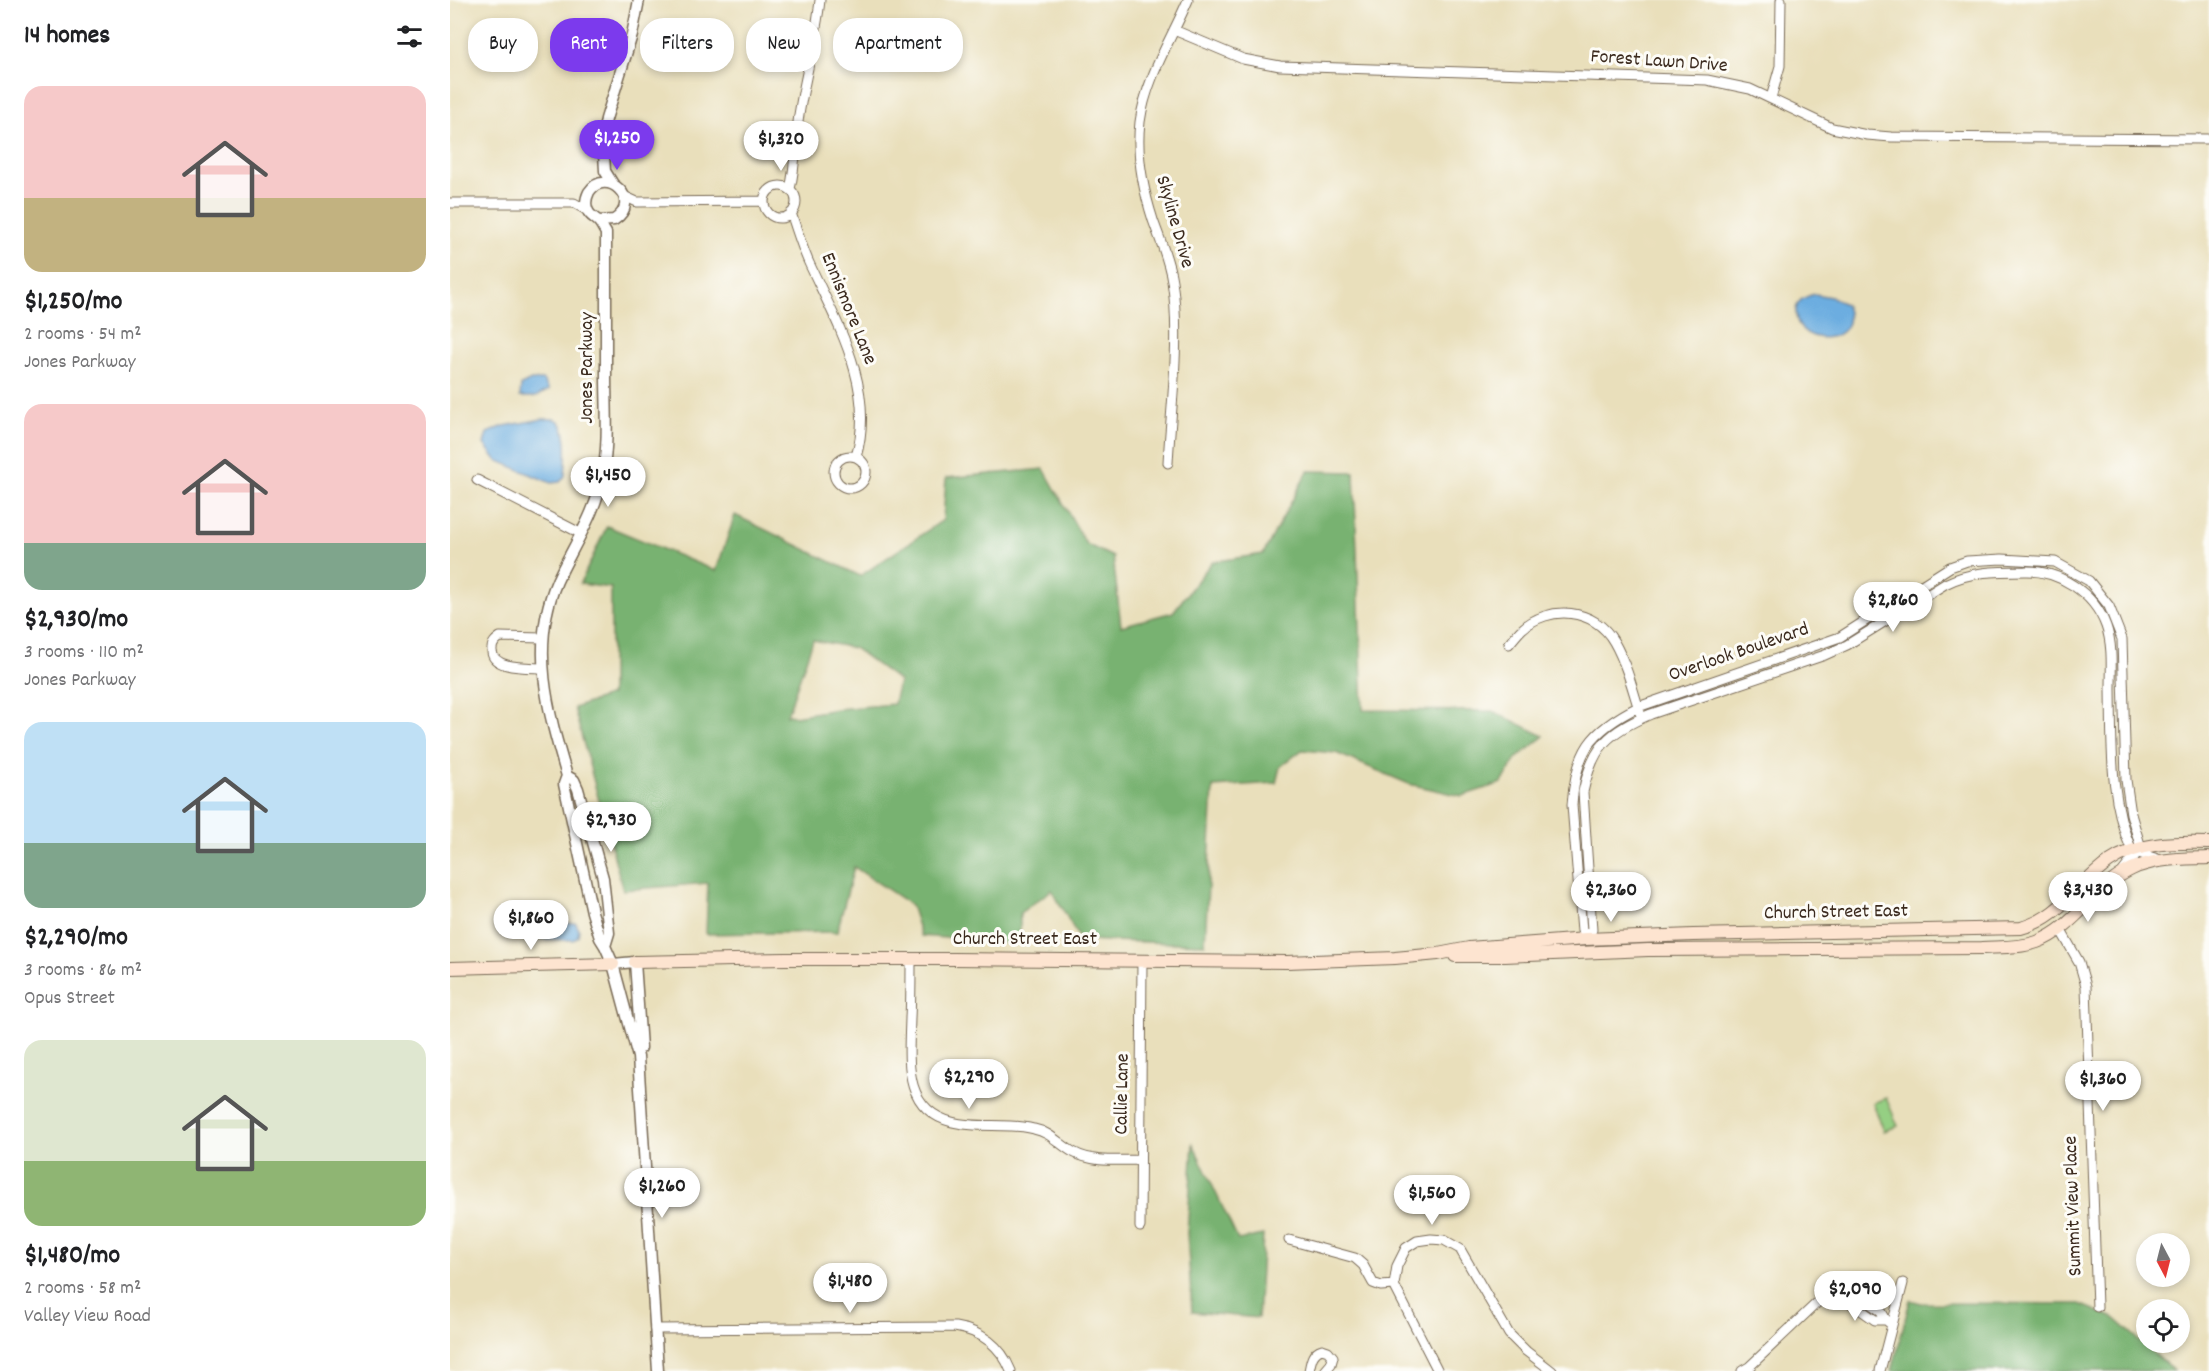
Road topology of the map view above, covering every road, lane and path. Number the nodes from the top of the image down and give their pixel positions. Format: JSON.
{"nodes":[{"id":1,"x":639,"y":0,"type":"edge"},
{"id":2,"x":820,"y":0,"type":"edge"},
{"id":3,"x":1188,"y":0,"type":"edge"},
{"id":4,"x":1781,"y":0,"type":"edge"},
{"id":5,"x":1174,"y":30,"type":"junction"},
{"id":6,"x":1771,"y":98,"type":"junction"},
{"id":7,"x":2209,"y":139,"type":"edge"},
{"id":8,"x":605,"y":171,"type":"junction"},
{"id":9,"x":599,"y":184,"type":"junction"},
{"id":10,"x":613,"y":184,"type":"junction"},
{"id":11,"x":790,"y":189,"type":"junction"},
{"id":12,"x":588,"y":195,"type":"junction"},
{"id":13,"x":624,"y":196,"type":"junction"},
{"id":14,"x":764,"y":201,"type":"junction"},
{"id":15,"x":637,"y":202,"type":"junction"},
{"id":16,"x":450,"y":203,"type":"edge"},
{"id":17,"x":574,"y":203,"type":"junction"},
{"id":18,"x":624,"y":209,"type":"junction"},
{"id":19,"x":588,"y":210,"type":"junction"},
{"id":20,"x":791,"y":213,"type":"junction"},
{"id":21,"x":614,"y":220,"type":"junction"},
{"id":22,"x":599,"y":221,"type":"junction"},
{"id":23,"x":606,"y":233,"type":"junction"},
{"id":24,"x":856,"y":457,"type":"dead end"},
{"id":25,"x":1168,"y":462,"type":"dead end"},
{"id":26,"x":477,"y":480,"type":"dead end"},
{"id":27,"x":580,"y":533,"type":"junction"},
{"id":28,"x":543,"y":638,"type":"junction"},
{"id":29,"x":1509,"y":644,"type":"dead end"},
{"id":30,"x":543,"y":668,"type":"junction"},
{"id":31,"x":1638,"y":707,"type":"junction"},
{"id":32,"x":1641,"y":718,"type":"junction"},
{"id":33,"x":567,"y":776,"type":"junction"},
{"id":34,"x":2209,"y":843,"type":"edge"},
{"id":35,"x":2137,"y":851,"type":"junction"},
{"id":36,"x":2209,"y":858,"type":"edge"},
{"id":37,"x":2163,"y":861,"type":"junction"},
{"id":38,"x":2120,"y":875,"type":"junction"},
{"id":39,"x":2060,"y":929,"type":"junction"},
{"id":40,"x":1587,"y":937,"type":"junction"},
{"id":41,"x":605,"y":946,"type":"junction"},
{"id":42,"x":1438,"y":954,"type":"junction"},
{"id":43,"x":911,"y":959,"type":"junction"},
{"id":44,"x":1142,"y":960,"type":"junction"},
{"id":45,"x":635,"y":962,"type":"junction"},
{"id":46,"x":613,"y":964,"type":"junction"},
{"id":47,"x":450,"y":968,"type":"edge"},
{"id":48,"x":639,"y":1069,"type":"junction"},
{"id":49,"x":1140,"y":1160,"type":"junction"},
{"id":50,"x":1140,"y":1227,"type":"dead end"},
{"id":51,"x":1289,"y":1240,"type":"dead end"},
{"id":52,"x":1903,"y":1283,"type":"dead end"},
{"id":53,"x":1394,"y":1285,"type":"junction"},
{"id":54,"x":2097,"y":1307,"type":"dead end"},
{"id":55,"x":1889,"y":1322,"type":"junction"},
{"id":56,"x":655,"y":1329,"type":"junction"},
{"id":57,"x":658,"y":1371,"type":"edge"},
{"id":58,"x":1011,"y":1371,"type":"edge"},
{"id":59,"x":1309,"y":1371,"type":"edge"},
{"id":60,"x":1325,"y":1371,"type":"edge"},
{"id":61,"x":1438,"y":1371,"type":"edge"},
{"id":62,"x":1552,"y":1371,"type":"edge"},
{"id":63,"x":1742,"y":1371,"type":"edge"},
{"id":64,"x":1880,"y":1371,"type":"edge"}],
"edges":[{"from":1,"to":8,"type":"street"},
{"from":2,"to":11,"type":"street"},
{"from":3,"to":5,"type":"street","name":"Skyline Drive"},
{"from":4,"to":6,"type":"street"},
{"from":5,"to":6,"type":"street","name":"Forest Lawn Drive"},
{"from":5,"to":25,"type":"street","name":"Skyline Drive"},
{"from":6,"to":7,"type":"street","name":"Forest Lawn Drive"},
{"from":8,"to":9,"type":"street"},
{"from":8,"to":10,"type":"street"},
{"from":9,"to":10,"type":"street"},
{"from":9,"to":12,"type":"street"},
{"from":10,"to":13,"type":"street"},
{"from":11,"to":14,"type":"street"},
{"from":11,"to":20,"type":"street"},
{"from":12,"to":17,"type":"street"},
{"from":12,"to":19,"type":"street"},
{"from":13,"to":15,"type":"street"},
{"from":13,"to":18,"type":"street"},
{"from":14,"to":15,"type":"street"},
{"from":14,"to":20,"type":"street"},
{"from":15,"to":18,"type":"street"},
{"from":16,"to":17,"type":"street"},
{"from":17,"to":19,"type":"street"},
{"from":18,"to":21,"type":"street"},
{"from":19,"to":22,"type":"street"},
{"from":20,"to":24,"type":"street","name":"Ennismore Lane"},
{"from":21,"to":22,"type":"street"},
{"from":21,"to":23,"type":"street"},
{"from":22,"to":23,"type":"street"},
{"from":23,"to":27,"type":"street","name":"Jones Parkway"},
{"from":26,"to":27,"type":"street"},
{"from":27,"to":28,"type":"street","name":"Jones Parkway"},
{"from":28,"to":30,"type":"street","name":"Jones Parkway"},
{"from":28,"to":30,"type":"street"},
{"from":29,"to":31,"type":"street"},
{"from":30,"to":33,"type":"street","name":"Jones Parkway"},
{"from":31,"to":32,"type":"street"},
{"from":31,"to":35,"type":"street","name":"Overlook Boulevard"},
{"from":31,"to":40,"type":"street","name":"Overlook Boulevard"},
{"from":32,"to":35,"type":"street","name":"Overlook Boulevard"},
{"from":32,"to":40,"type":"street","name":"Overlook Boulevard"},
{"from":33,"to":41,"type":"street","name":"Jones Parkway"},
{"from":33,"to":41,"type":"street","name":"Jones Parkway"},
{"from":34,"to":35,"type":"main road","name":"Church Street East"},
{"from":35,"to":37,"type":"street"},
{"from":35,"to":38,"type":"street"},
{"from":35,"to":40,"type":"main road","name":"Church Street East"},
{"from":36,"to":37,"type":"main road","name":"Church Street East"},
{"from":37,"to":38,"type":"main road","name":"Church Street East"},
{"from":38,"to":39,"type":"main road","name":"Church Street East"},
{"from":39,"to":42,"type":"main road","name":"Church Street East"},
{"from":39,"to":54,"type":"street","name":"Summit View Place"},
{"from":40,"to":42,"type":"main road","name":"Church Street East"},
{"from":41,"to":46,"type":"street","name":"Jones Parkway"},
{"from":42,"to":44,"type":"main road","name":"Church Street East"},
{"from":43,"to":44,"type":"main road","name":"Church Street East"},
{"from":43,"to":45,"type":"main road","name":"Church Street East"},
{"from":43,"to":49,"type":"street"},
{"from":44,"to":49,"type":"street","name":"Callie Lane"},
{"from":45,"to":46,"type":"street","name":"Church Street East"},
{"from":45,"to":48,"type":"street"},
{"from":46,"to":47,"type":"main road"},
{"from":46,"to":48,"type":"street","name":"Jones Parkway"},
{"from":48,"to":56,"type":"street"},
{"from":49,"to":50,"type":"street","name":"Callie Lane"},
{"from":51,"to":53,"type":"street"},
{"from":52,"to":55,"type":"street"},
{"from":53,"to":61,"type":"street"},
{"from":53,"to":62,"type":"street"},
{"from":55,"to":63,"type":"street"},
{"from":55,"to":64,"type":"street"},
{"from":56,"to":57,"type":"street"},
{"from":56,"to":58,"type":"street"},
{"from":59,"to":60,"type":"street"}]}
